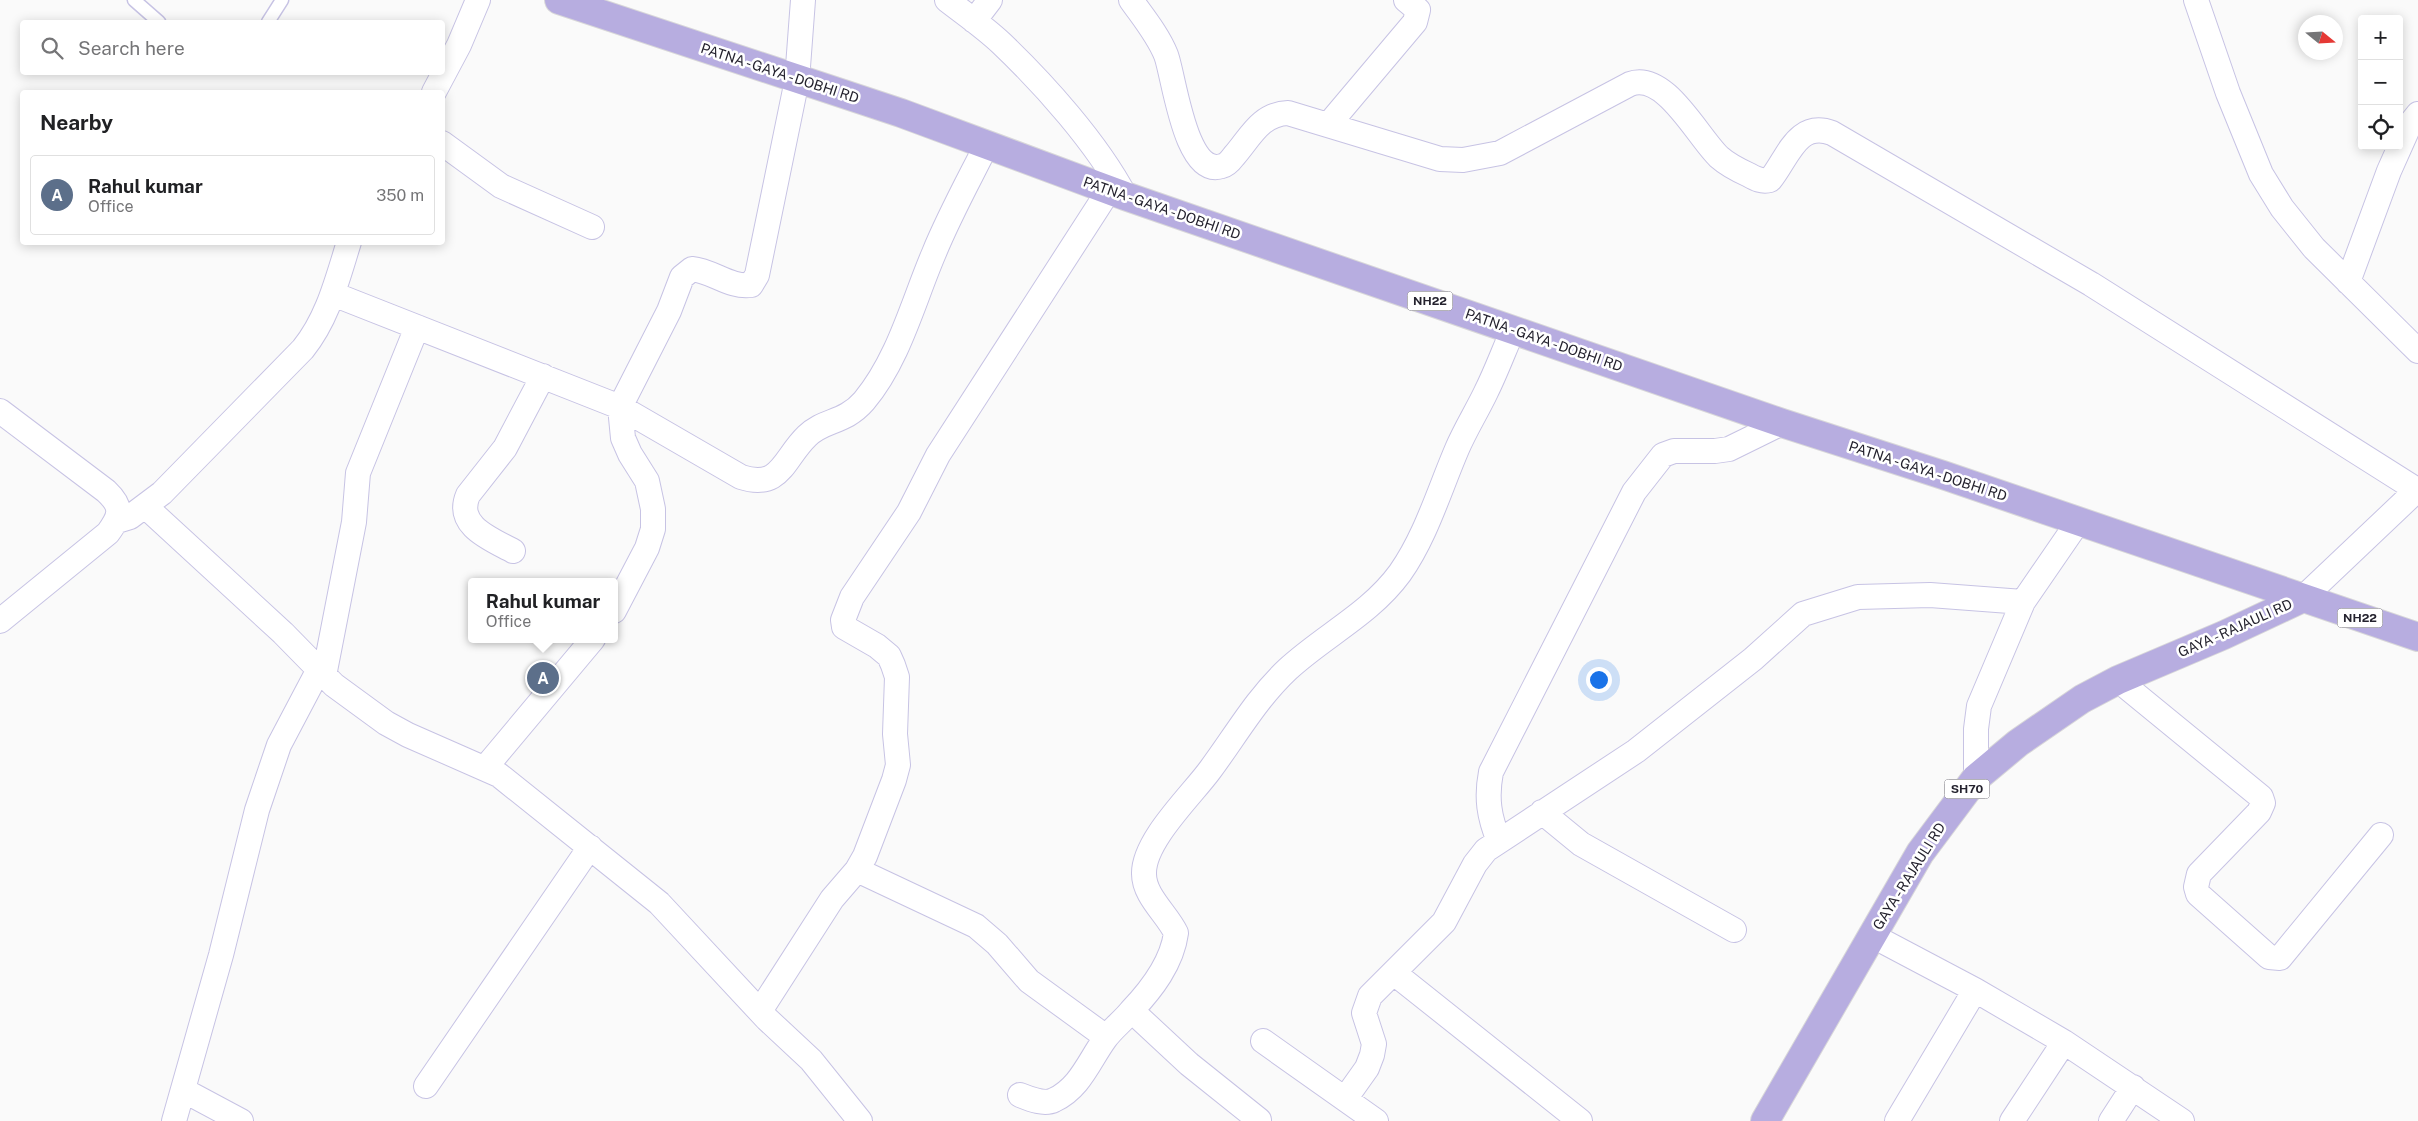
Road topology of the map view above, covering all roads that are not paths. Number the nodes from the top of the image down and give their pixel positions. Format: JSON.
{"nodes":[{"id":1,"x":134,"y":0,"type":"edge"},
{"id":2,"x":282,"y":0,"type":"edge"},
{"id":3,"x":478,"y":0,"type":"edge"},
{"id":4,"x":559,"y":0,"type":"edge"},
{"id":5,"x":803,"y":0,"type":"edge"},
{"id":6,"x":947,"y":0,"type":"edge"},
{"id":7,"x":990,"y":0,"type":"edge"},
{"id":8,"x":1131,"y":0,"type":"edge"},
{"id":9,"x":1406,"y":0,"type":"edge"},
{"id":10,"x":2196,"y":0,"type":"edge"},
{"id":11,"x":157,"y":20,"type":"edge"},
{"id":12,"x":269,"y":20,"type":"edge"},
{"id":13,"x":974,"y":21,"type":"junction"},
{"id":14,"x":445,"y":71,"type":"edge"},
{"id":15,"x":443,"y":75,"type":"edge"},
{"id":16,"x":797,"y":80,"type":"junction"},
{"id":17,"x":435,"y":90,"type":"edge"},
{"id":18,"x":2418,"y":114,"type":"edge"},
{"id":19,"x":1329,"y":124,"type":"junction"},
{"id":20,"x":986,"y":144,"type":"junction"},
{"id":21,"x":445,"y":145,"type":"edge"},
{"id":22,"x":1117,"y":193,"type":"junction"},
{"id":23,"x":592,"y":227,"type":"dead end"},
{"id":24,"x":348,"y":245,"type":"edge"},
{"id":25,"x":2348,"y":282,"type":"junction"},
{"id":26,"x":333,"y":294,"type":"junction"},
{"id":27,"x":417,"y":327,"type":"junction"},
{"id":28,"x":1513,"y":330,"type":"junction"},
{"id":29,"x":2418,"y":351,"type":"edge"},
{"id":30,"x":543,"y":376,"type":"junction"},
{"id":31,"x":620,"y":407,"type":"junction"},
{"id":32,"x":0,"y":411,"type":"edge"},
{"id":33,"x":1782,"y":423,"type":"junction"},
{"id":34,"x":2417,"y":490,"type":"edge"},
{"id":35,"x":146,"y":507,"type":"junction"},
{"id":36,"x":117,"y":521,"type":"junction"},
{"id":37,"x":2078,"y":522,"type":"junction"},
{"id":38,"x":513,"y":551,"type":"dead end"},
{"id":39,"x":2303,"y":598,"type":"junction"},
{"id":40,"x":2023,"y":602,"type":"junction"},
{"id":41,"x":618,"y":603,"type":"edge"},
{"id":42,"x":0,"y":621,"type":"edge"},
{"id":43,"x":2418,"y":637,"type":"edge"},
{"id":44,"x":590,"y":643,"type":"edge"},
{"id":45,"x":321,"y":673,"type":"junction"},
{"id":46,"x":2118,"y":680,"type":"junction"},
{"id":47,"x":485,"y":768,"type":"junction"},
{"id":48,"x":1976,"y":778,"type":"junction"},
{"id":49,"x":1542,"y":812,"type":"junction"},
{"id":50,"x":2381,"y":834,"type":"dead end"},
{"id":51,"x":1499,"y":841,"type":"junction"},
{"id":52,"x":590,"y":847,"type":"junction"},
{"id":53,"x":857,"y":870,"type":"junction"},
{"id":54,"x":1734,"y":930,"type":"dead end"},
{"id":55,"x":1871,"y":935,"type":"junction"},
{"id":56,"x":1394,"y":972,"type":"junction"},
{"id":57,"x":1975,"y":990,"type":"junction"},
{"id":58,"x":760,"y":1011,"type":"junction"},
{"id":59,"x":1132,"y":1011,"type":"junction"},
{"id":60,"x":1106,"y":1037,"type":"junction"},
{"id":61,"x":1263,"y":1041,"type":"dead end"},
{"id":62,"x":2064,"y":1042,"type":"junction"},
{"id":63,"x":426,"y":1086,"type":"dead end"},
{"id":64,"x":2133,"y":1087,"type":"junction"},
{"id":65,"x":183,"y":1090,"type":"junction"},
{"id":66,"x":1020,"y":1095,"type":"dead end"},
{"id":67,"x":1345,"y":1099,"type":"junction"},
{"id":68,"x":1259,"y":1120,"type":"edge"},
{"id":69,"x":174,"y":1121,"type":"edge"},
{"id":70,"x":241,"y":1121,"type":"edge"},
{"id":71,"x":860,"y":1121,"type":"edge"},
{"id":72,"x":1376,"y":1121,"type":"edge"},
{"id":73,"x":1580,"y":1121,"type":"edge"},
{"id":74,"x":1765,"y":1121,"type":"edge"},
{"id":75,"x":1897,"y":1121,"type":"edge"},
{"id":76,"x":2012,"y":1121,"type":"edge"},
{"id":77,"x":2111,"y":1121,"type":"edge"},
{"id":78,"x":2182,"y":1121,"type":"edge"}],
"edges":[{"from":1,"to":11,"type":"lane"},
{"from":2,"to":12,"type":"lane"},
{"from":3,"to":14,"type":"street"},
{"from":4,"to":16,"type":"main road","name":"PATNA - GAYA - DOBHI RD","number":"NH22"},
{"from":5,"to":16,"type":"street"},
{"from":6,"to":13,"type":"street"},
{"from":7,"to":13,"type":"street"},
{"from":8,"to":19,"type":"street"},
{"from":9,"to":19,"type":"street"},
{"from":10,"to":25,"type":"street"},
{"from":13,"to":22,"type":"street"},
{"from":15,"to":17,"type":"street"},
{"from":16,"to":20,"type":"main road","name":"PATNA - GAYA - DOBHI RD","number":"NH22"},
{"from":16,"to":31,"type":"street"},
{"from":18,"to":25,"type":"street"},
{"from":19,"to":34,"type":"street"},
{"from":20,"to":22,"type":"main road","name":"PATNA - GAYA - DOBHI RD","number":"NH22"},
{"from":20,"to":31,"type":"street"},
{"from":21,"to":23,"type":"street"},
{"from":22,"to":28,"type":"main road","name":"PATNA - GAYA - DOBHI RD","number":"NH22"},
{"from":22,"to":53,"type":"street"},
{"from":24,"to":26,"type":"street"},
{"from":25,"to":29,"type":"street"},
{"from":26,"to":27,"type":"street"},
{"from":26,"to":35,"type":"street"},
{"from":27,"to":30,"type":"street"},
{"from":27,"to":45,"type":"street"},
{"from":28,"to":33,"type":"main road","name":"PATNA - GAYA - DOBHI RD","number":"NH22"},
{"from":28,"to":59,"type":"street"},
{"from":30,"to":31,"type":"street"},
{"from":30,"to":38,"type":"street"},
{"from":31,"to":41,"type":"street"},
{"from":32,"to":36,"type":"street"},
{"from":33,"to":37,"type":"main road","name":"PATNA - GAYA - DOBHI RD","number":"NH22"},
{"from":33,"to":51,"type":"street"},
{"from":34,"to":39,"type":"street"},
{"from":35,"to":36,"type":"street"},
{"from":35,"to":45,"type":"street"},
{"from":36,"to":42,"type":"street"},
{"from":37,"to":39,"type":"main road","name":"PATNA - GAYA - DOBHI RD","number":"NH22"},
{"from":37,"to":40,"type":"street"},
{"from":39,"to":43,"type":"main road","name":"PATNA - GAYA - DOBHI RD","number":"NH22"},
{"from":39,"to":46,"type":"main road","name":"GAYA - RAJAULI RD","number":"SH70"},
{"from":40,"to":48,"type":"street"},
{"from":40,"to":49,"type":"street"},
{"from":44,"to":47,"type":"street"},
{"from":45,"to":47,"type":"street"},
{"from":45,"to":65,"type":"street"},
{"from":46,"to":48,"type":"main road","name":"GAYA - RAJAULI RD","number":"SH70"},
{"from":46,"to":50,"type":"street"},
{"from":47,"to":52,"type":"street"},
{"from":48,"to":55,"type":"main road","name":"GAYA - RAJAULI RD","number":"SH70"},
{"from":49,"to":51,"type":"street"},
{"from":49,"to":54,"type":"street"},
{"from":51,"to":56,"type":"street"},
{"from":52,"to":58,"type":"street"},
{"from":52,"to":63,"type":"street"},
{"from":53,"to":58,"type":"street"},
{"from":53,"to":60,"type":"street"},
{"from":55,"to":57,"type":"street"},
{"from":55,"to":74,"type":"main road","name":"GAYA - RAJAULI RD","number":"SH70"},
{"from":56,"to":67,"type":"street"},
{"from":56,"to":73,"type":"street"},
{"from":57,"to":62,"type":"street"},
{"from":57,"to":75,"type":"street"},
{"from":58,"to":71,"type":"street"},
{"from":59,"to":60,"type":"street"},
{"from":59,"to":68,"type":"street"},
{"from":60,"to":66,"type":"street"},
{"from":61,"to":67,"type":"street"},
{"from":62,"to":64,"type":"street"},
{"from":62,"to":76,"type":"street"},
{"from":64,"to":77,"type":"street"},
{"from":64,"to":78,"type":"street"},
{"from":65,"to":69,"type":"street"},
{"from":65,"to":70,"type":"street"},
{"from":67,"to":72,"type":"street"}]}
